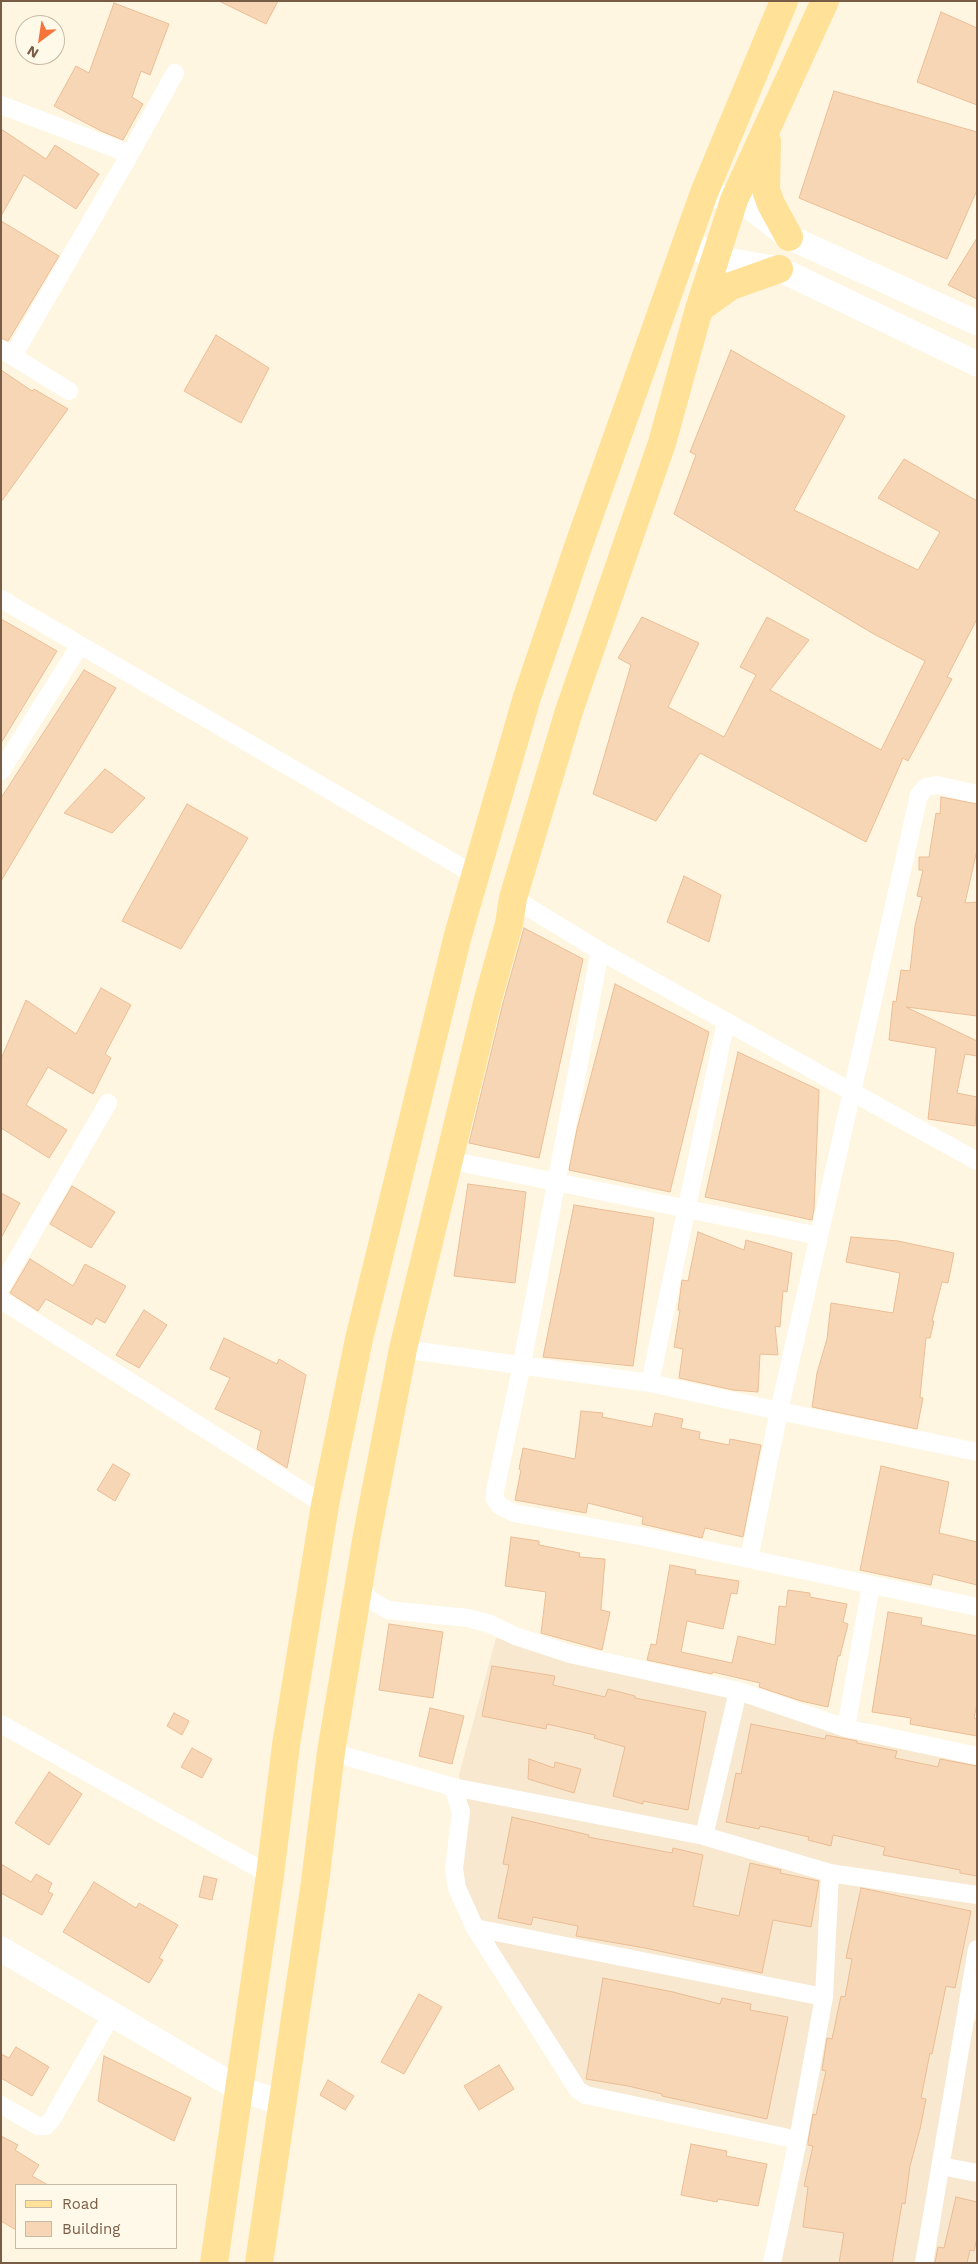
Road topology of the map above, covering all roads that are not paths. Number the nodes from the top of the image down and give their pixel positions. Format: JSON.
{"nodes":[{"id":1,"x":784,"y":1,"type":"edge"},
{"id":2,"x":825,"y":1,"type":"edge"},
{"id":3,"x":175,"y":73,"type":"dead end"},
{"id":4,"x":1,"y":105,"type":"edge"},
{"id":5,"x":767,"y":131,"type":"junction"},
{"id":6,"x":130,"y":154,"type":"junction"},
{"id":7,"x":704,"y":192,"type":"junction"},
{"id":8,"x":734,"y":200,"type":"junction"},
{"id":9,"x":789,"y":237,"type":"junction"},
{"id":10,"x":686,"y":241,"type":"junction"},
{"id":11,"x":716,"y":258,"type":"junction"},
{"id":12,"x":779,"y":269,"type":"junction"},
{"id":13,"x":699,"y":309,"type":"junction"},
{"id":14,"x":977,"y":323,"type":"edge"},
{"id":15,"x":7,"y":352,"type":"edge"},
{"id":16,"x":977,"y":364,"type":"edge"},
{"id":17,"x":68,"y":391,"type":"dead end"},
{"id":18,"x":1,"y":598,"type":"edge"},
{"id":19,"x":80,"y":646,"type":"junction"},
{"id":20,"x":1,"y":771,"type":"edge"},
{"id":21,"x":977,"y":794,"type":"edge"},
{"id":22,"x":475,"y":875,"type":"junction"},
{"id":23,"x":513,"y":898,"type":"junction"},
{"id":24,"x":600,"y":951,"type":"junction"},
{"id":25,"x":726,"y":1021,"type":"junction"},
{"id":26,"x":852,"y":1092,"type":"junction"},
{"id":27,"x":108,"y":1103,"type":"dead end"},
{"id":28,"x":449,"y":1160,"type":"junction"},
{"id":29,"x":977,"y":1161,"type":"edge"},
{"id":30,"x":555,"y":1182,"type":"junction"},
{"id":31,"x":687,"y":1209,"type":"junction"},
{"id":32,"x":819,"y":1236,"type":"junction"},
{"id":33,"x":1,"y":1287,"type":"edge"},
{"id":34,"x":1,"y":1300,"type":"edge"},
{"id":35,"x":403,"y":1349,"type":"junction"},
{"id":36,"x":522,"y":1364,"type":"junction"},
{"id":37,"x":650,"y":1383,"type":"junction"},
{"id":38,"x":779,"y":1411,"type":"junction"},
{"id":39,"x":977,"y":1452,"type":"edge"},
{"id":40,"x":325,"y":1505,"type":"junction"},
{"id":41,"x":749,"y":1559,"type":"junction"},
{"id":42,"x":871,"y":1585,"type":"junction"},
{"id":43,"x":358,"y":1587,"type":"junction"},
{"id":44,"x":977,"y":1607,"type":"edge"},
{"id":45,"x":738,"y":1691,"type":"junction"},
{"id":46,"x":1,"y":1724,"type":"edge"},
{"id":47,"x":846,"y":1728,"type":"junction"},
{"id":48,"x":331,"y":1752,"type":"junction"},
{"id":49,"x":977,"y":1756,"type":"edge"},
{"id":50,"x":453,"y":1787,"type":"junction"},
{"id":51,"x":704,"y":1836,"type":"junction"},
{"id":52,"x":830,"y":1873,"type":"junction"},
{"id":53,"x":270,"y":1876,"type":"junction"},
{"id":54,"x":977,"y":1895,"type":"edge"},
{"id":55,"x":475,"y":1928,"type":"junction"},
{"id":56,"x":1,"y":1949,"type":"edge"},
{"id":57,"x":977,"y":1949,"type":"edge"},
{"id":58,"x":824,"y":1997,"type":"junction"},
{"id":59,"x":112,"y":2014,"type":"junction"},
{"id":60,"x":971,"y":2020,"type":"edge"},
{"id":61,"x":239,"y":2089,"type":"junction"},
{"id":62,"x":283,"y":2103,"type":"junction"},
{"id":63,"x":1,"y":2105,"type":"edge"},
{"id":64,"x":798,"y":2140,"type":"junction"},
{"id":65,"x":941,"y":2166,"type":"junction"},
{"id":66,"x":977,"y":2173,"type":"edge"},
{"id":67,"x":214,"y":2263,"type":"edge"},
{"id":68,"x":260,"y":2263,"type":"edge"},
{"id":69,"x":772,"y":2263,"type":"edge"},
{"id":70,"x":924,"y":2263,"type":"edge"}],
"edges":[{"from":1,"to":7,"type":"main road"},
{"from":2,"to":5,"type":"main road"},
{"from":3,"to":6,"type":"street"},
{"from":4,"to":6,"type":"street"},
{"from":5,"to":8,"type":"main road"},
{"from":5,"to":9,"type":"main road"},
{"from":6,"to":15,"type":"street"},
{"from":7,"to":8,"type":"main road"},
{"from":7,"to":10,"type":"main road"},
{"from":8,"to":9,"type":"main road"},
{"from":8,"to":11,"type":"main road"},
{"from":9,"to":12,"type":"main road"},
{"from":9,"to":14,"type":"main road"},
{"from":10,"to":11,"type":"main road"},
{"from":10,"to":22,"type":"main road"},
{"from":11,"to":12,"type":"main road"},
{"from":11,"to":13,"type":"main road"},
{"from":12,"to":13,"type":"main road"},
{"from":12,"to":16,"type":"main road"},
{"from":13,"to":23,"type":"main road"},
{"from":15,"to":17,"type":"street"},
{"from":18,"to":19,"type":"street"},
{"from":19,"to":20,"type":"street"},
{"from":19,"to":22,"type":"street"},
{"from":21,"to":26,"type":"street"},
{"from":22,"to":40,"type":"main road"},
{"from":23,"to":24,"type":"street"},
{"from":23,"to":28,"type":"main road"},
{"from":24,"to":25,"type":"street"},
{"from":24,"to":30,"type":"street"},
{"from":25,"to":26,"type":"street"},
{"from":25,"to":31,"type":"street"},
{"from":26,"to":29,"type":"street"},
{"from":26,"to":32,"type":"street"},
{"from":27,"to":33,"type":"street"},
{"from":28,"to":30,"type":"street"},
{"from":28,"to":35,"type":"main road"},
{"from":30,"to":31,"type":"street"},
{"from":30,"to":36,"type":"street"},
{"from":31,"to":32,"type":"street"},
{"from":31,"to":37,"type":"street"},
{"from":32,"to":38,"type":"street"},
{"from":34,"to":40,"type":"street"},
{"from":35,"to":36,"type":"street"},
{"from":35,"to":43,"type":"main road"},
{"from":36,"to":37,"type":"street"},
{"from":36,"to":41,"type":"street"},
{"from":37,"to":38,"type":"street"},
{"from":38,"to":39,"type":"street"},
{"from":38,"to":41,"type":"street"},
{"from":40,"to":53,"type":"main road"},
{"from":41,"to":42,"type":"street"},
{"from":42,"to":44,"type":"street"},
{"from":42,"to":47,"type":"street"},
{"from":43,"to":45,"type":"street"},
{"from":43,"to":48,"type":"main road"},
{"from":45,"to":47,"type":"street"},
{"from":45,"to":51,"type":"street"},
{"from":46,"to":53,"type":"street"},
{"from":47,"to":49,"type":"street"},
{"from":48,"to":50,"type":"street"},
{"from":48,"to":62,"type":"main road"},
{"from":50,"to":51,"type":"street"},
{"from":50,"to":55,"type":"street"},
{"from":51,"to":52,"type":"street"},
{"from":52,"to":54,"type":"street"},
{"from":52,"to":58,"type":"street"},
{"from":53,"to":61,"type":"main road"},
{"from":55,"to":58,"type":"street"},
{"from":55,"to":64,"type":"street"},
{"from":56,"to":59,"type":"main road"},
{"from":57,"to":60,"type":"street"},
{"from":58,"to":64,"type":"street"},
{"from":59,"to":61,"type":"main road"},
{"from":59,"to":63,"type":"street"},
{"from":60,"to":65,"type":"street"},
{"from":61,"to":62,"type":"main road"},
{"from":61,"to":67,"type":"main road"},
{"from":62,"to":68,"type":"main road"},
{"from":64,"to":69,"type":"street"},
{"from":65,"to":66,"type":"street"},
{"from":65,"to":70,"type":"street"}]}
